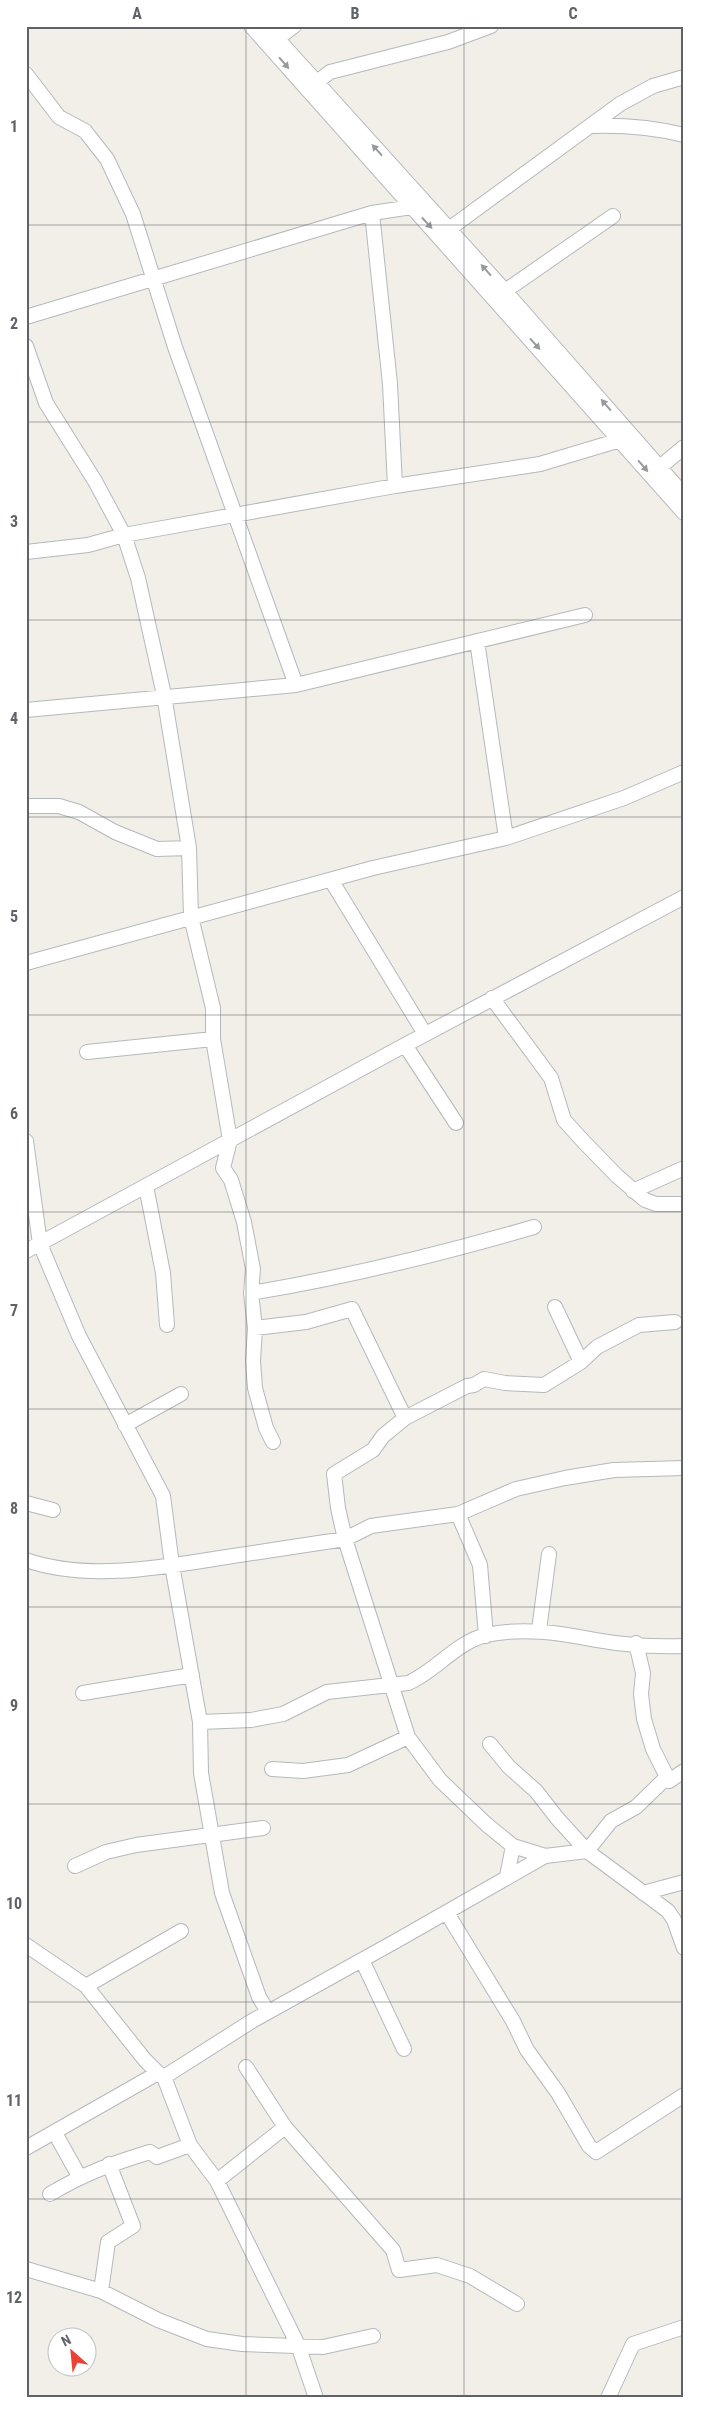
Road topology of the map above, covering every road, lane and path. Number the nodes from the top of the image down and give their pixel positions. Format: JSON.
{"nodes":[{"id":1,"x":251,"y":26,"type":"edge"},
{"id":2,"x":266,"y":26,"type":"edge"},
{"id":3,"x":294,"y":26,"type":"edge"},
{"id":4,"x":491,"y":26,"type":"edge"},
{"id":5,"x":277,"y":40,"type":"junction"},
{"id":6,"x":26,"y":74,"type":"edge"},
{"id":7,"x":684,"y":77,"type":"edge"},
{"id":8,"x":317,"y":82,"type":"junction"},
{"id":9,"x":591,"y":126,"type":"junction"},
{"id":10,"x":684,"y":135,"type":"edge"},
{"id":11,"x":394,"y":187,"type":"junction"},
{"id":12,"x":412,"y":207,"type":"junction"},
{"id":13,"x":386,"y":209,"type":"junction"},
{"id":14,"x":372,"y":213,"type":"junction"},
{"id":15,"x":613,"y":216,"type":"dead end"},
{"id":16,"x":450,"y":229,"type":"junction"},
{"id":17,"x":154,"y":280,"type":"junction"},
{"id":18,"x":505,"y":291,"type":"junction"},
{"id":19,"x":26,"y":317,"type":"edge"},
{"id":20,"x":26,"y":346,"type":"edge"},
{"id":21,"x":620,"y":440,"type":"junction"},
{"id":22,"x":684,"y":447,"type":"edge"},
{"id":23,"x":660,"y":467,"type":"junction"},
{"id":24,"x":395,"y":486,"type":"junction"},
{"id":25,"x":684,"y":494,"type":"edge"},
{"id":26,"x":684,"y":513,"type":"edge"},
{"id":27,"x":237,"y":515,"type":"junction"},
{"id":28,"x":124,"y":535,"type":"junction"},
{"id":29,"x":26,"y":552,"type":"edge"},
{"id":30,"x":585,"y":615,"type":"dead end"},
{"id":31,"x":477,"y":641,"type":"junction"},
{"id":32,"x":296,"y":685,"type":"junction"},
{"id":33,"x":164,"y":695,"type":"junction"},
{"id":34,"x":26,"y":710,"type":"edge"},
{"id":35,"x":684,"y":772,"type":"edge"},
{"id":36,"x":26,"y":806,"type":"edge"},
{"id":37,"x":506,"y":838,"type":"junction"},
{"id":38,"x":189,"y":848,"type":"junction"},
{"id":39,"x":330,"y":880,"type":"junction"},
{"id":40,"x":684,"y":898,"type":"edge"},
{"id":41,"x":191,"y":917,"type":"junction"},
{"id":42,"x":26,"y":963,"type":"edge"},
{"id":43,"x":492,"y":998,"type":"junction"},
{"id":44,"x":425,"y":1034,"type":"junction"},
{"id":45,"x":213,"y":1039,"type":"junction"},
{"id":46,"x":405,"y":1045,"type":"junction"},
{"id":47,"x":87,"y":1052,"type":"dead end"},
{"id":48,"x":456,"y":1123,"type":"dead end"},
{"id":49,"x":230,"y":1140,"type":"junction"},
{"id":50,"x":26,"y":1143,"type":"edge"},
{"id":51,"x":684,"y":1168,"type":"edge"},
{"id":52,"x":146,"y":1186,"type":"junction"},
{"id":53,"x":633,"y":1191,"type":"junction"},
{"id":54,"x":684,"y":1204,"type":"edge"},
{"id":55,"x":534,"y":1227,"type":"dead end"},
{"id":56,"x":40,"y":1244,"type":"junction"},
{"id":57,"x":26,"y":1252,"type":"edge"},
{"id":58,"x":250,"y":1293,"type":"junction"},
{"id":59,"x":555,"y":1307,"type":"dead end"},
{"id":60,"x":675,"y":1322,"type":"dead end"},
{"id":61,"x":167,"y":1325,"type":"dead end"},
{"id":62,"x":256,"y":1328,"type":"junction"},
{"id":63,"x":581,"y":1362,"type":"junction"},
{"id":64,"x":181,"y":1394,"type":"dead end"},
{"id":65,"x":405,"y":1418,"type":"junction"},
{"id":66,"x":124,"y":1426,"type":"junction"},
{"id":67,"x":273,"y":1442,"type":"dead end"},
{"id":68,"x":684,"y":1468,"type":"edge"},
{"id":69,"x":26,"y":1503,"type":"edge"},
{"id":70,"x":53,"y":1510,"type":"dead end"},
{"id":71,"x":458,"y":1514,"type":"junction"},
{"id":72,"x":345,"y":1538,"type":"junction"},
{"id":73,"x":549,"y":1554,"type":"dead end"},
{"id":74,"x":26,"y":1560,"type":"edge"},
{"id":75,"x":172,"y":1565,"type":"junction"},
{"id":76,"x":539,"y":1630,"type":"junction"},
{"id":77,"x":486,"y":1636,"type":"junction"},
{"id":78,"x":636,"y":1643,"type":"junction"},
{"id":79,"x":684,"y":1646,"type":"edge"},
{"id":80,"x":192,"y":1675,"type":"junction"},
{"id":81,"x":389,"y":1684,"type":"junction"},
{"id":82,"x":83,"y":1693,"type":"dead end"},
{"id":83,"x":200,"y":1722,"type":"junction"},
{"id":84,"x":408,"y":1737,"type":"junction"},
{"id":85,"x":490,"y":1744,"type":"dead end"},
{"id":86,"x":272,"y":1769,"type":"dead end"},
{"id":87,"x":684,"y":1771,"type":"edge"},
{"id":88,"x":667,"y":1777,"type":"junction"},
{"id":89,"x":264,"y":1828,"type":"dead end"},
{"id":90,"x":211,"y":1836,"type":"junction"},
{"id":91,"x":514,"y":1846,"type":"junction"},
{"id":92,"x":587,"y":1851,"type":"junction"},
{"id":93,"x":545,"y":1856,"type":"junction"},
{"id":94,"x":75,"y":1866,"type":"dead end"},
{"id":95,"x":507,"y":1876,"type":"junction"},
{"id":96,"x":684,"y":1882,"type":"edge"},
{"id":97,"x":643,"y":1893,"type":"junction"},
{"id":98,"x":446,"y":1913,"type":"junction"},
{"id":99,"x":180,"y":1931,"type":"dead end"},
{"id":100,"x":26,"y":1945,"type":"edge"},
{"id":101,"x":684,"y":1948,"type":"edge"},
{"id":102,"x":362,"y":1960,"type":"junction"},
{"id":103,"x":86,"y":1986,"type":"junction"},
{"id":104,"x":259,"y":1997,"type":"junction"},
{"id":105,"x":268,"y":2012,"type":"junction"},
{"id":106,"x":252,"y":2021,"type":"junction"},
{"id":107,"x":404,"y":2049,"type":"dead end"},
{"id":108,"x":246,"y":2066,"type":"dead end"},
{"id":109,"x":161,"y":2075,"type":"junction"},
{"id":110,"x":684,"y":2095,"type":"edge"},
{"id":111,"x":285,"y":2127,"type":"junction"},
{"id":112,"x":55,"y":2132,"type":"junction"},
{"id":113,"x":190,"y":2145,"type":"junction"},
{"id":114,"x":26,"y":2148,"type":"edge"},
{"id":115,"x":109,"y":2164,"type":"junction"},
{"id":116,"x":79,"y":2176,"type":"junction"},
{"id":117,"x":216,"y":2181,"type":"junction"},
{"id":118,"x":50,"y":2194,"type":"dead end"},
{"id":119,"x":26,"y":2268,"type":"edge"},
{"id":120,"x":101,"y":2291,"type":"junction"},
{"id":121,"x":517,"y":2304,"type":"dead end"},
{"id":122,"x":684,"y":2327,"type":"edge"},
{"id":123,"x":373,"y":2336,"type":"dead end"},
{"id":124,"x":298,"y":2345,"type":"junction"},
{"id":125,"x":316,"y":2398,"type":"edge"},
{"id":126,"x":608,"y":2398,"type":"edge"}],
"edges":[{"from":1,"to":11,"type":"street","one_way":true},
{"from":2,"to":5,"type":"street"},
{"from":3,"to":5,"type":"street"},
{"from":4,"to":8,"type":"street"},
{"from":5,"to":8,"type":"street"},
{"from":6,"to":17,"type":"street"},
{"from":7,"to":9,"type":"street"},
{"from":16,"to":8,"type":"street","one_way":true},
{"from":9,"to":10,"type":"street"},
{"from":9,"to":16,"type":"street"},
{"from":11,"to":12,"type":"street"},
{"from":11,"to":13,"type":"street"},
{"from":12,"to":13,"type":"street"},
{"from":12,"to":21,"type":"street","one_way":true},
{"from":13,"to":14,"type":"street"},
{"from":14,"to":17,"type":"street"},
{"from":14,"to":24,"type":"street"},
{"from":15,"to":18,"type":"street"},
{"from":18,"to":16,"type":"street","one_way":true},
{"from":17,"to":19,"type":"street"},
{"from":17,"to":27,"type":"street"},
{"from":23,"to":18,"type":"street","one_way":true},
{"from":20,"to":28,"type":"street"},
{"from":21,"to":24,"type":"street"},
{"from":21,"to":26,"type":"street","one_way":true},
{"from":22,"to":23,"type":"street"},
{"from":23,"to":25,"type":"street"},
{"from":24,"to":27,"type":"street"},
{"from":27,"to":28,"type":"street"},
{"from":27,"to":32,"type":"street"},
{"from":28,"to":29,"type":"street"},
{"from":28,"to":33,"type":"street"},
{"from":30,"to":31,"type":"street"},
{"from":31,"to":32,"type":"street"},
{"from":31,"to":37,"type":"street"},
{"from":32,"to":33,"type":"street"},
{"from":33,"to":34,"type":"street"},
{"from":33,"to":38,"type":"street"},
{"from":35,"to":37,"type":"street"},
{"from":36,"to":38,"type":"street"},
{"from":37,"to":39,"type":"street"},
{"from":38,"to":41,"type":"street"},
{"from":39,"to":41,"type":"street"},
{"from":39,"to":44,"type":"street"},
{"from":40,"to":43,"type":"street"},
{"from":41,"to":42,"type":"street"},
{"from":41,"to":45,"type":"street"},
{"from":43,"to":44,"type":"street"},
{"from":43,"to":53,"type":"street"},
{"from":44,"to":46,"type":"street"},
{"from":45,"to":47,"type":"street"},
{"from":45,"to":49,"type":"street"},
{"from":46,"to":48,"type":"street"},
{"from":46,"to":49,"type":"street"},
{"from":49,"to":52,"type":"street"},
{"from":49,"to":58,"type":"street"},
{"from":50,"to":56,"type":"street"},
{"from":51,"to":53,"type":"street"},
{"from":52,"to":56,"type":"street"},
{"from":52,"to":61,"type":"street"},
{"from":53,"to":54,"type":"street"},
{"from":55,"to":58,"type":"street"},
{"from":56,"to":57,"type":"street"},
{"from":56,"to":66,"type":"street"},
{"from":58,"to":62,"type":"street"},
{"from":59,"to":63,"type":"street"},
{"from":60,"to":63,"type":"street"},
{"from":62,"to":65,"type":"street"},
{"from":62,"to":67,"type":"street"},
{"from":63,"to":65,"type":"street"},
{"from":64,"to":66,"type":"street"},
{"from":65,"to":72,"type":"street"},
{"from":66,"to":75,"type":"street"},
{"from":68,"to":71,"type":"street"},
{"from":69,"to":70,"type":"street"},
{"from":71,"to":72,"type":"street"},
{"from":71,"to":77,"type":"street"},
{"from":72,"to":75,"type":"street"},
{"from":72,"to":81,"type":"street"},
{"from":73,"to":76,"type":"street"},
{"from":74,"to":75,"type":"street"},
{"from":75,"to":80,"type":"street"},
{"from":76,"to":77,"type":"street"},
{"from":76,"to":78,"type":"street"},
{"from":77,"to":81,"type":"street"},
{"from":78,"to":79,"type":"street"},
{"from":78,"to":88,"type":"street"},
{"from":80,"to":82,"type":"street"},
{"from":80,"to":83,"type":"street"},
{"from":81,"to":83,"type":"street"},
{"from":81,"to":84,"type":"street"},
{"from":83,"to":90,"type":"street"},
{"from":84,"to":86,"type":"street"},
{"from":84,"to":91,"type":"street"},
{"from":85,"to":92,"type":"street"},
{"from":87,"to":88,"type":"street"},
{"from":88,"to":92,"type":"street"},
{"from":89,"to":90,"type":"street"},
{"from":90,"to":94,"type":"street"},
{"from":90,"to":104,"type":"street"},
{"from":91,"to":93,"type":"street"},
{"from":91,"to":95,"type":"street"},
{"from":92,"to":93,"type":"street"},
{"from":92,"to":97,"type":"street"},
{"from":93,"to":95,"type":"street"},
{"from":95,"to":98,"type":"street"},
{"from":96,"to":97,"type":"street"},
{"from":97,"to":101,"type":"street"},
{"from":98,"to":102,"type":"street"},
{"from":98,"to":110,"type":"street"},
{"from":99,"to":103,"type":"street"},
{"from":100,"to":103,"type":"street"},
{"from":102,"to":105,"type":"street"},
{"from":102,"to":107,"type":"street"},
{"from":103,"to":109,"type":"street"},
{"from":104,"to":105,"type":"street"},
{"from":104,"to":106,"type":"street"},
{"from":105,"to":106,"type":"street"},
{"from":106,"to":109,"type":"street"},
{"from":108,"to":111,"type":"street"},
{"from":109,"to":112,"type":"street"},
{"from":109,"to":113,"type":"street"},
{"from":111,"to":117,"type":"street"},
{"from":111,"to":121,"type":"street"},
{"from":112,"to":114,"type":"street"},
{"from":112,"to":116,"type":"street"},
{"from":113,"to":115,"type":"street"},
{"from":113,"to":117,"type":"street"},
{"from":115,"to":116,"type":"street"},
{"from":115,"to":120,"type":"street"},
{"from":116,"to":118,"type":"street"},
{"from":117,"to":124,"type":"street"},
{"from":119,"to":120,"type":"street"},
{"from":120,"to":124,"type":"street"},
{"from":122,"to":126,"type":"street"},
{"from":123,"to":124,"type":"street"},
{"from":124,"to":125,"type":"street"}]}
